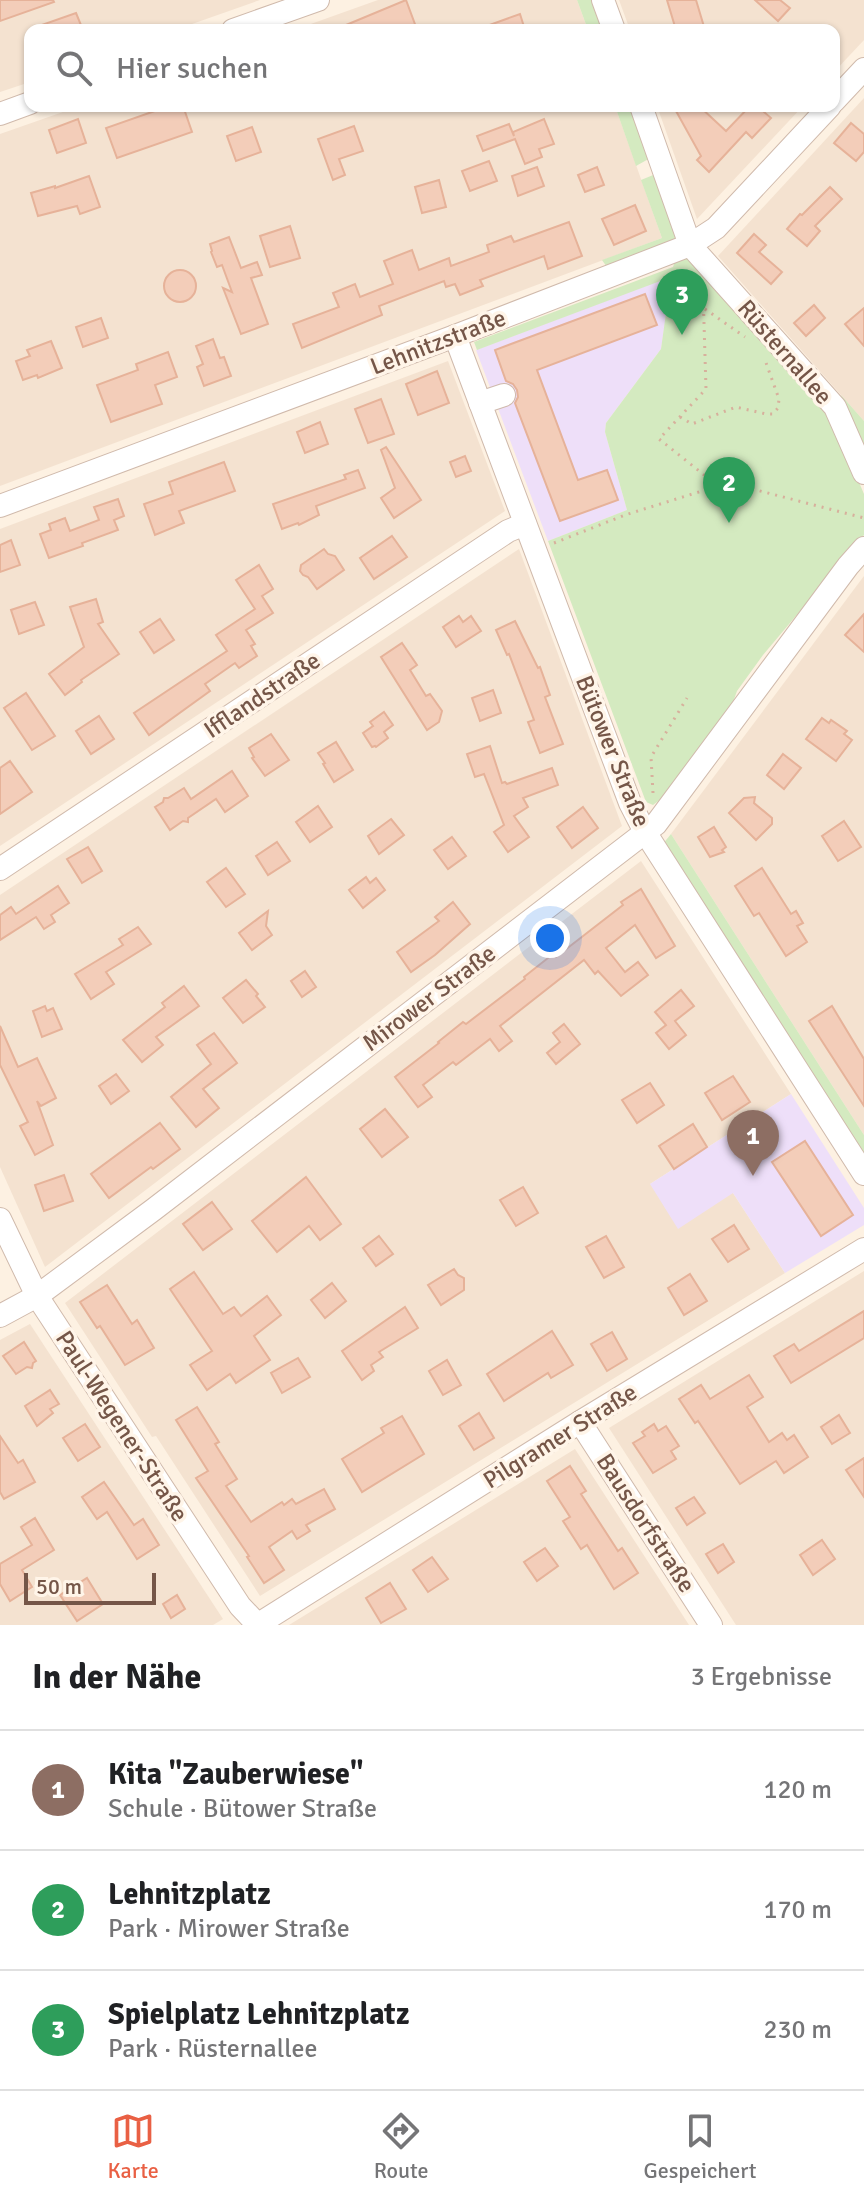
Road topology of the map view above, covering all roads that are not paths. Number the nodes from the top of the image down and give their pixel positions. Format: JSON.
{"nodes":[{"id":1,"x":318,"y":0,"type":"edge"},
{"id":2,"x":603,"y":0,"type":"edge"},
{"id":3,"x":250,"y":24,"type":"edge"},
{"id":4,"x":612,"y":24,"type":"edge"},
{"id":5,"x":864,"y":69,"type":"edge"},
{"id":6,"x":840,"y":95,"type":"edge"},
{"id":7,"x":24,"y":105,"type":"edge"},
{"id":8,"x":643,"y":112,"type":"edge"},
{"id":9,"x":824,"y":112,"type":"edge"},
{"id":10,"x":0,"y":114,"type":"edge"},
{"id":11,"x":690,"y":245,"type":"junction"},
{"id":12,"x":455,"y":336,"type":"junction"},
{"id":13,"x":504,"y":395,"type":"dead end"},
{"id":14,"x":480,"y":403,"type":"junction"},
{"id":15,"x":864,"y":473,"type":"edge"},
{"id":16,"x":0,"y":506,"type":"edge"},
{"id":17,"x":525,"y":524,"type":"junction"},
{"id":18,"x":864,"y":548,"type":"edge"},
{"id":19,"x":645,"y":832,"type":"junction"},
{"id":20,"x":0,"y":869,"type":"edge"},
{"id":21,"x":864,"y":1174,"type":"edge"},
{"id":22,"x":0,"y":1219,"type":"edge"},
{"id":23,"x":864,"y":1249,"type":"edge"},
{"id":24,"x":37,"y":1296,"type":"junction"},
{"id":25,"x":0,"y":1316,"type":"edge"},
{"id":26,"x":580,"y":1422,"type":"junction"},
{"id":27,"x":258,"y":1625,"type":"edge"},
{"id":28,"x":711,"y":1625,"type":"edge"}],
"edges":[{"from":1,"to":3,"type":"street"},
{"from":2,"to":4,"type":"street"},
{"from":5,"to":6,"type":"street"},
{"from":7,"to":10,"type":"street"},
{"from":8,"to":11,"type":"street","name":"Rüsternallee"},
{"from":9,"to":11,"type":"street","name":"Lehnitzstraße"},
{"from":11,"to":12,"type":"street","name":"Lehnitzstraße"},
{"from":11,"to":15,"type":"street","name":"Rüsternallee"},
{"from":12,"to":14,"type":"street","name":"Bütower Straße"},
{"from":12,"to":16,"type":"street","name":"Lehnitzstraße"},
{"from":13,"to":14,"type":"street"},
{"from":14,"to":17,"type":"street","name":"Bütower Straße"},
{"from":17,"to":19,"type":"street","name":"Bütower Straße"},
{"from":17,"to":20,"type":"street","name":"Ifflandstraße"},
{"from":18,"to":19,"type":"street","name":"Mirower Straße"},
{"from":19,"to":21,"type":"street","name":"Bütower Straße"},
{"from":19,"to":24,"type":"street","name":"Mirower Straße"},
{"from":22,"to":24,"type":"street","name":"Paul-Wegener-Straße"},
{"from":23,"to":26,"type":"street","name":"Pilgramer Straße"},
{"from":24,"to":25,"type":"street","name":"Mirower Straße"},
{"from":24,"to":27,"type":"street","name":"Paul-Wegener-Straße"},
{"from":26,"to":27,"type":"street","name":"Pilgramer Straße"},
{"from":26,"to":28,"type":"street","name":"Bausdorfstraße"}]}
